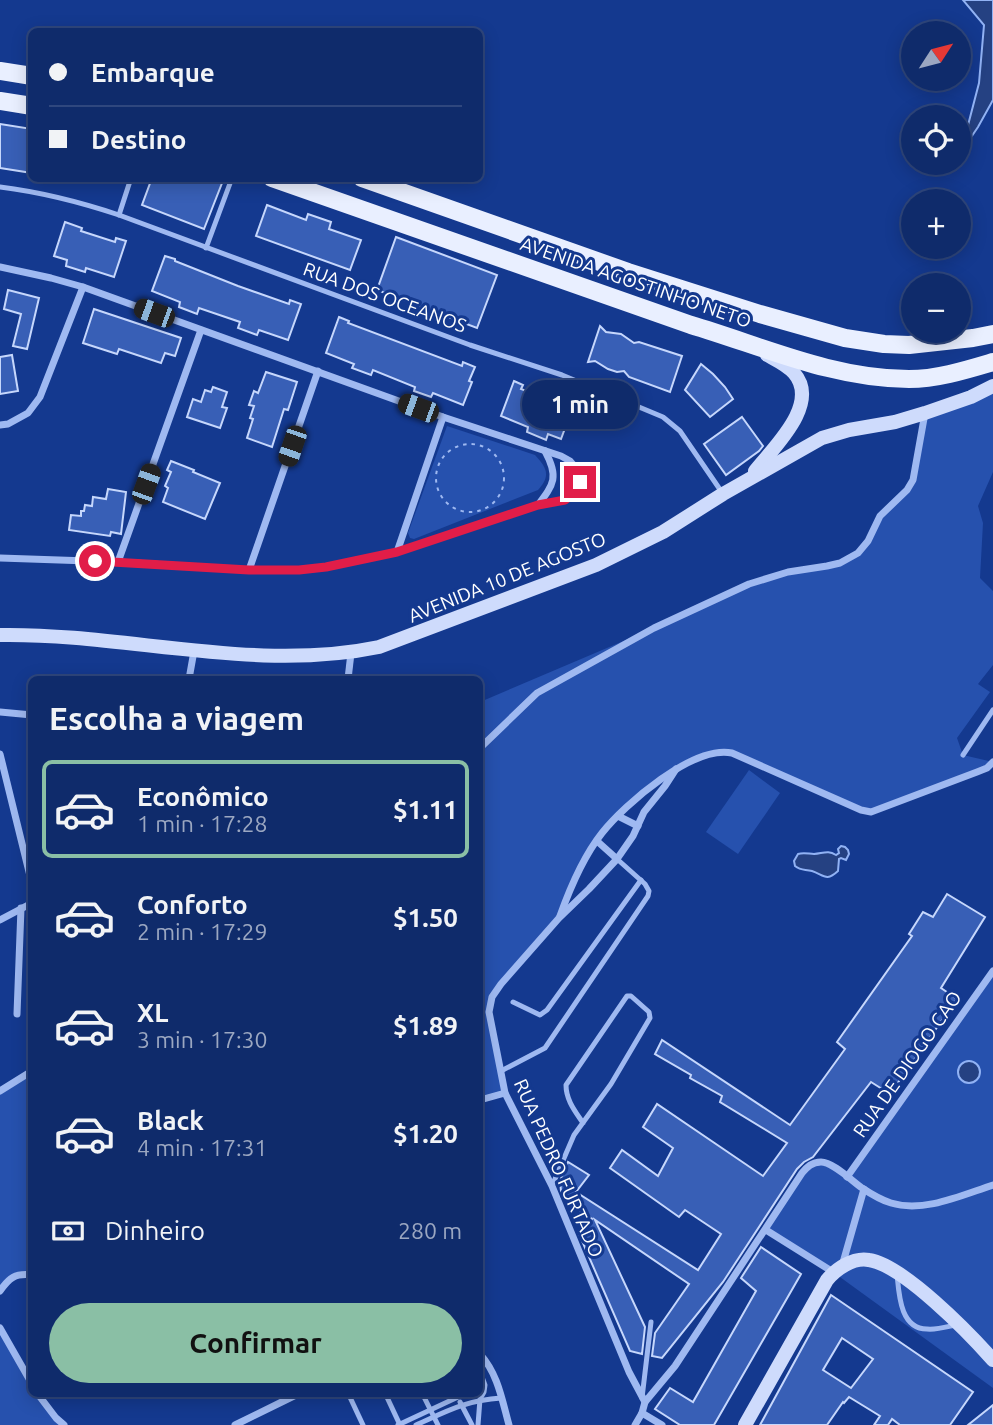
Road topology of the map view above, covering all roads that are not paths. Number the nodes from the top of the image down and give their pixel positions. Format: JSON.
{"nodes":[{"id":1,"x":0,"y":71,"type":"edge"},
{"id":2,"x":28,"y":75,"type":"edge"},
{"id":3,"x":0,"y":101,"type":"edge"},
{"id":4,"x":28,"y":105,"type":"edge"},
{"id":5,"x":130,"y":182,"type":"edge"},
{"id":6,"x":231,"y":182,"type":"edge"},
{"id":7,"x":283,"y":182,"type":"edge"},
{"id":8,"x":373,"y":182,"type":"edge"},
{"id":9,"x":0,"y":187,"type":"edge"},
{"id":10,"x":119,"y":215,"type":"junction"},
{"id":11,"x":206,"y":248,"type":"junction"},
{"id":12,"x":0,"y":267,"type":"edge"},
{"id":13,"x":83,"y":287,"type":"junction"},
{"id":14,"x":201,"y":330,"type":"junction"},
{"id":15,"x":993,"y":334,"type":"edge"},
{"id":16,"x":748,"y":344,"type":"junction"},
{"id":17,"x":993,"y":362,"type":"edge"},
{"id":18,"x":318,"y":371,"type":"junction"},
{"id":19,"x":993,"y":387,"type":"edge"},
{"id":20,"x":925,"y":414,"type":"junction"},
{"id":21,"x":443,"y":417,"type":"junction"},
{"id":22,"x":0,"y":425,"type":"edge"},
{"id":23,"x":545,"y":451,"type":"junction"},
{"id":24,"x":750,"y":478,"type":"junction"},
{"id":25,"x":723,"y":494,"type":"junction"},
{"id":26,"x":538,"y":505,"type":"junction"},
{"id":27,"x":397,"y":552,"type":"junction"},
{"id":28,"x":0,"y":558,"type":"edge"},
{"id":29,"x":118,"y":562,"type":"junction"},
{"id":30,"x":249,"y":570,"type":"junction"},
{"id":31,"x":0,"y":635,"type":"edge"},
{"id":32,"x":194,"y":651,"type":"junction"},
{"id":33,"x":351,"y":653,"type":"junction"},
{"id":34,"x":190,"y":676,"type":"edge"},
{"id":35,"x":348,"y":676,"type":"edge"},
{"id":36,"x":993,"y":710,"type":"edge"},
{"id":37,"x":0,"y":712,"type":"edge"},
{"id":38,"x":28,"y":715,"type":"edge"},
{"id":39,"x":483,"y":745,"type":"edge"},
{"id":40,"x":0,"y":754,"type":"edge"},
{"id":41,"x":962,"y":755,"type":"dead end"},
{"id":42,"x":993,"y":761,"type":"edge"},
{"id":43,"x":676,"y":769,"type":"junction"},
{"id":44,"x":618,"y":816,"type":"junction"},
{"id":45,"x":638,"y":826,"type":"junction"},
{"id":46,"x":597,"y":841,"type":"junction"},
{"id":47,"x":617,"y":859,"type":"junction"},
{"id":48,"x":28,"y":868,"type":"edge"},
{"id":49,"x":640,"y":880,"type":"junction"},
{"id":50,"x":28,"y":905,"type":"edge"},
{"id":51,"x":20,"y":908,"type":"junction"},
{"id":52,"x":559,"y":918,"type":"junction"},
{"id":53,"x":0,"y":920,"type":"edge"},
{"id":54,"x":993,"y":971,"type":"edge"},
{"id":55,"x":513,"y":1002,"type":"dead end"},
{"id":56,"x":17,"y":1014,"type":"dead end"},
{"id":57,"x":501,"y":1071,"type":"junction"},
{"id":58,"x":28,"y":1074,"type":"edge"},
{"id":59,"x":0,"y":1091,"type":"edge"},
{"id":60,"x":505,"y":1093,"type":"junction"},
{"id":61,"x":483,"y":1099,"type":"edge"},
{"id":62,"x":583,"y":1123,"type":"junction"},
{"id":63,"x":847,"y":1177,"type":"junction"},
{"id":64,"x":993,"y":1185,"type":"edge"},
{"id":65,"x":552,"y":1186,"type":"junction"},
{"id":66,"x":864,"y":1189,"type":"junction"},
{"id":67,"x":766,"y":1230,"type":"junction"},
{"id":68,"x":838,"y":1270,"type":"junction"},
{"id":69,"x":897,"y":1271,"type":"junction"},
{"id":70,"x":28,"y":1275,"type":"edge"},
{"id":71,"x":0,"y":1291,"type":"edge"},
{"id":72,"x":651,"y":1322,"type":"dead end"},
{"id":73,"x":960,"y":1325,"type":"junction"},
{"id":74,"x":0,"y":1328,"type":"edge"},
{"id":75,"x":483,"y":1358,"type":"edge"},
{"id":76,"x":993,"y":1360,"type":"edge"},
{"id":77,"x":491,"y":1370,"type":"junction"},
{"id":78,"x":483,"y":1373,"type":"edge"},
{"id":79,"x":28,"y":1377,"type":"edge"},
{"id":80,"x":40,"y":1397,"type":"edge"},
{"id":81,"x":292,"y":1397,"type":"edge"},
{"id":82,"x":350,"y":1397,"type":"edge"},
{"id":83,"x":387,"y":1397,"type":"edge"},
{"id":84,"x":424,"y":1397,"type":"edge"},
{"id":85,"x":453,"y":1397,"type":"edge"},
{"id":86,"x":459,"y":1397,"type":"edge"},
{"id":87,"x":501,"y":1398,"type":"junction"},
{"id":88,"x":480,"y":1399,"type":"junction"},
{"id":89,"x":644,"y":1400,"type":"junction"},
{"id":90,"x":461,"y":1404,"type":"junction"},
{"id":91,"x":430,"y":1410,"type":"junction"},
{"id":92,"x":642,"y":1413,"type":"junction"},
{"id":93,"x":434,"y":1417,"type":"junction"},
{"id":94,"x":64,"y":1425,"type":"edge"},
{"id":95,"x":235,"y":1425,"type":"edge"},
{"id":96,"x":364,"y":1425,"type":"edge"},
{"id":97,"x":399,"y":1425,"type":"edge"},
{"id":98,"x":416,"y":1425,"type":"edge"},
{"id":99,"x":438,"y":1425,"type":"edge"},
{"id":100,"x":472,"y":1425,"type":"edge"},
{"id":101,"x":478,"y":1425,"type":"edge"},
{"id":102,"x":509,"y":1425,"type":"edge"},
{"id":103,"x":635,"y":1425,"type":"edge"},
{"id":104,"x":661,"y":1425,"type":"edge"},
{"id":105,"x":745,"y":1425,"type":"edge"}],
"edges":[{"from":1,"to":2,"type":"main road"},
{"from":3,"to":4,"type":"main road"},
{"from":5,"to":10,"type":"lane"},
{"from":6,"to":11,"type":"lane"},
{"from":7,"to":16,"type":"main road","name":"AVENIDA AGOSTINHO NETO"},
{"from":8,"to":15,"type":"main road","name":"AVENIDA AGOSTINHO NETO"},
{"from":9,"to":10,"type":"lane","name":"RUA DOS OCEANOS"},
{"from":10,"to":11,"type":"lane","name":"RUA DOS OCEANOS"},
{"from":11,"to":25,"type":"lane","name":"RUA DOS OCEANOS"},
{"from":12,"to":13,"type":"street"},
{"from":13,"to":14,"type":"street"},
{"from":13,"to":22,"type":"street"},
{"from":14,"to":18,"type":"street"},
{"from":14,"to":29,"type":"street"},
{"from":16,"to":17,"type":"main road","name":"AVENIDA AGOSTINHO NETO"},
{"from":16,"to":24,"type":"street"},
{"from":18,"to":21,"type":"street"},
{"from":18,"to":30,"type":"street"},
{"from":19,"to":20,"type":"street","name":"AVENIDA 10 DE AGOSTO"},
{"from":20,"to":24,"type":"street","name":"AVENIDA 10 DE AGOSTO"},
{"from":20,"to":39,"type":"street"},
{"from":21,"to":23,"type":"street"},
{"from":21,"to":27,"type":"street"},
{"from":23,"to":26,"type":"street"},
{"from":23,"to":26,"type":"street"},
{"from":24,"to":25,"type":"street","name":"AVENIDA 10 DE AGOSTO"},
{"from":25,"to":33,"type":"street","name":"AVENIDA 10 DE AGOSTO"},
{"from":26,"to":27,"type":"street"},
{"from":27,"to":30,"type":"street"},
{"from":28,"to":29,"type":"street"},
{"from":29,"to":30,"type":"street"},
{"from":31,"to":32,"type":"street","name":"AVENIDA 10 DE AGOSTO"},
{"from":32,"to":33,"type":"street","name":"AVENIDA 10 DE AGOSTO"},
{"from":32,"to":34,"type":"street"},
{"from":33,"to":35,"type":"street"},
{"from":36,"to":41,"type":"lane"},
{"from":37,"to":38,"type":"street"},
{"from":40,"to":48,"type":"street"},
{"from":42,"to":43,"type":"street","name":"RUA PEDRO FURTADO"},
{"from":43,"to":44,"type":"street","name":"RUA PEDRO FURTADO"},
{"from":43,"to":45,"type":"street","name":"RUA PEDRO FURTADO"},
{"from":44,"to":45,"type":"street"},
{"from":44,"to":46,"type":"street","name":"RUA PEDRO FURTADO"},
{"from":45,"to":47,"type":"street","name":"RUA PEDRO FURTADO"},
{"from":46,"to":47,"type":"street"},
{"from":46,"to":52,"type":"street","name":"RUA PEDRO FURTADO"},
{"from":47,"to":49,"type":"lane"},
{"from":47,"to":52,"type":"street","name":"RUA PEDRO FURTADO"},
{"from":49,"to":55,"type":"lane"},
{"from":49,"to":57,"type":"lane"},
{"from":50,"to":51,"type":"street"},
{"from":51,"to":53,"type":"street"},
{"from":51,"to":56,"type":"street"},
{"from":52,"to":57,"type":"street","name":"RUA PEDRO FURTADO"},
{"from":54,"to":63,"type":"street","name":"RUA DE DIOGO CAO"},
{"from":57,"to":60,"type":"street","name":"RUA PEDRO FURTADO"},
{"from":58,"to":59,"type":"street"},
{"from":60,"to":61,"type":"street"},
{"from":60,"to":65,"type":"street","name":"RUA PEDRO FURTADO"},
{"from":62,"to":62,"type":"lane"},
{"from":62,"to":65,"type":"lane"},
{"from":63,"to":66,"type":"street"},
{"from":63,"to":67,"type":"street"},
{"from":64,"to":66,"type":"street"},
{"from":65,"to":89,"type":"street","name":"RUA PEDRO FURTADO"},
{"from":66,"to":68,"type":"street"},
{"from":67,"to":68,"type":"street"},
{"from":67,"to":89,"type":"street"},
{"from":68,"to":69,"type":"street"},
{"from":68,"to":105,"type":"street"},
{"from":69,"to":73,"type":"street"},
{"from":69,"to":73,"type":"lane"},
{"from":70,"to":71,"type":"street"},
{"from":72,"to":89,"type":"lane"},
{"from":73,"to":76,"type":"street"},
{"from":74,"to":79,"type":"street"},
{"from":75,"to":77,"type":"street"},
{"from":77,"to":78,"type":"lane"},
{"from":77,"to":87,"type":"street"},
{"from":80,"to":94,"type":"street"},
{"from":81,"to":95,"type":"street"},
{"from":82,"to":96,"type":"lane"},
{"from":83,"to":97,"type":"lane"},
{"from":84,"to":91,"type":"lane"},
{"from":85,"to":91,"type":"lane"},
{"from":86,"to":90,"type":"lane"},
{"from":87,"to":88,"type":"lane"},
{"from":87,"to":102,"type":"street"},
{"from":88,"to":90,"type":"lane"},
{"from":88,"to":101,"type":"lane"},
{"from":89,"to":92,"type":"street"},
{"from":90,"to":93,"type":"lane"},
{"from":90,"to":100,"type":"lane"},
{"from":91,"to":93,"type":"lane"},
{"from":91,"to":97,"type":"lane"},
{"from":92,"to":103,"type":"street"},
{"from":92,"to":104,"type":"street"},
{"from":93,"to":98,"type":"lane"},
{"from":93,"to":99,"type":"lane"}]}
